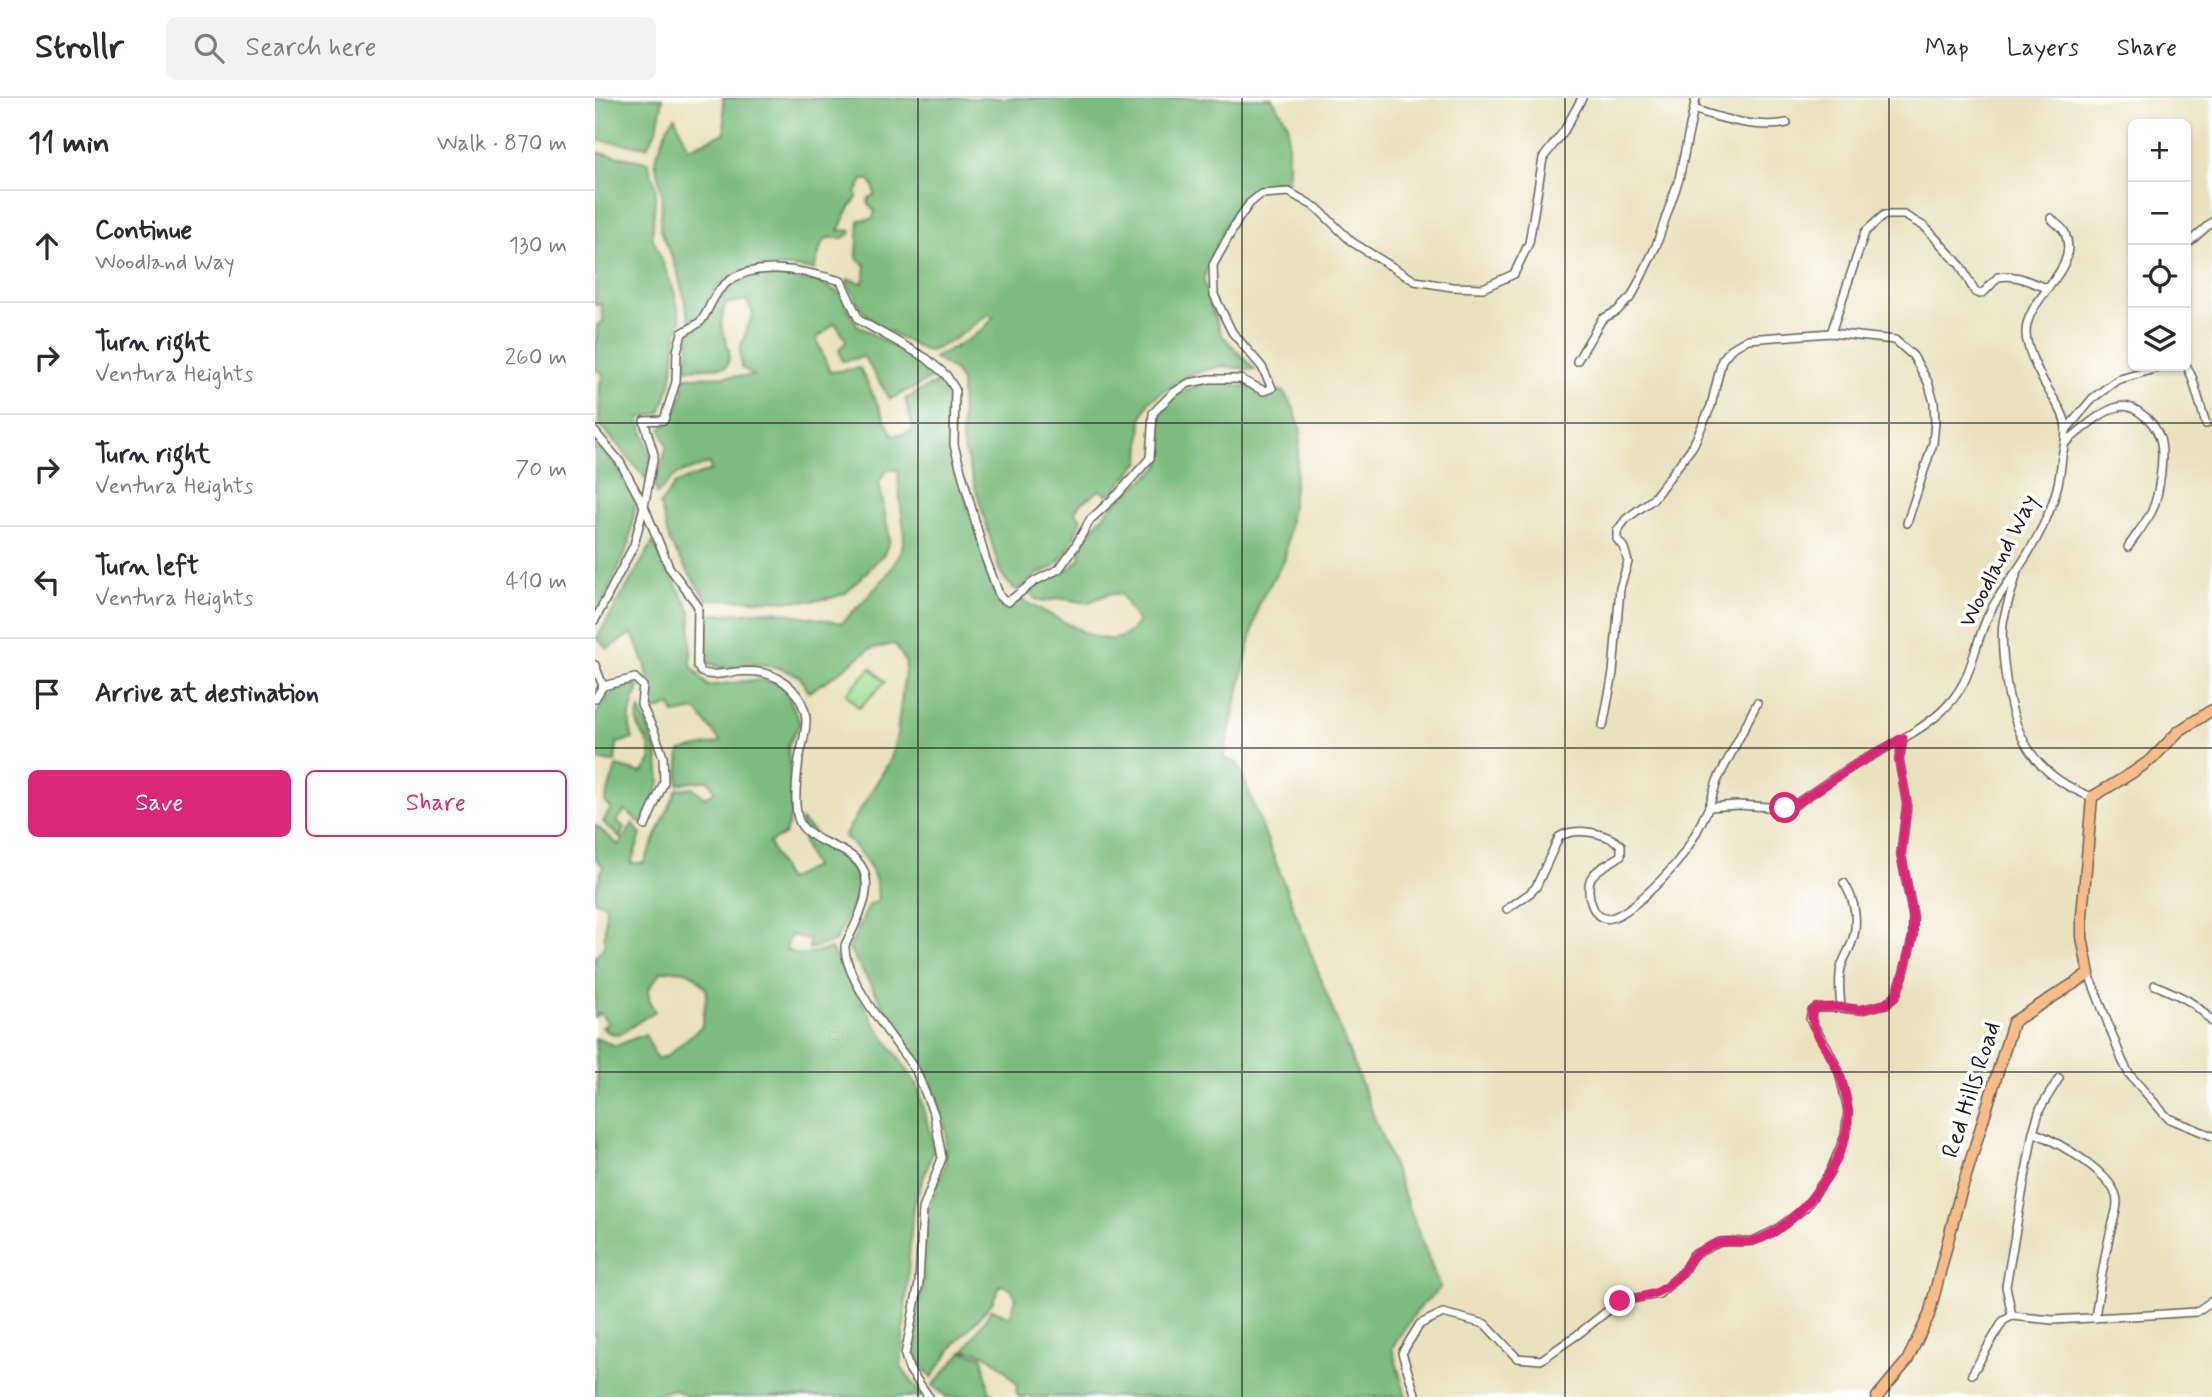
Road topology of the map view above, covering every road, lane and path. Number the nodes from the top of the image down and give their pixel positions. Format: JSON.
{"nodes":[{"id":1,"x":1582,"y":98,"type":"edge"},
{"id":2,"x":1696,"y":98,"type":"edge"},
{"id":3,"x":1694,"y":109,"type":"junction"},
{"id":4,"x":1787,"y":123,"type":"dead end"},
{"id":5,"x":2051,"y":218,"type":"dead end"},
{"id":6,"x":2212,"y":222,"type":"edge"},
{"id":7,"x":2191,"y":241,"type":"edge"},
{"id":8,"x":2047,"y":288,"type":"junction"},
{"id":9,"x":1831,"y":333,"type":"junction"},
{"id":10,"x":1577,"y":361,"type":"dead end"},
{"id":11,"x":2148,"y":371,"type":"edge"},
{"id":12,"x":2189,"y":371,"type":"edge"},
{"id":13,"x":2206,"y":424,"type":"dead end"},
{"id":14,"x":2066,"y":430,"type":"junction"},
{"id":15,"x":595,"y":432,"type":"edge"},
{"id":16,"x":2064,"y":443,"type":"junction"},
{"id":17,"x":644,"y":506,"type":"junction"},
{"id":18,"x":1907,"y":523,"type":"dead end"},
{"id":19,"x":2128,"y":547,"type":"dead end"},
{"id":20,"x":2017,"y":570,"type":"junction"},
{"id":21,"x":595,"y":620,"type":"edge"},
{"id":22,"x":595,"y":665,"type":"edge"},
{"id":23,"x":603,"y":686,"type":"junction"},
{"id":24,"x":595,"y":699,"type":"edge"},
{"id":25,"x":1757,"y":704,"type":"dead end"},
{"id":26,"x":2212,"y":710,"type":"edge"},
{"id":27,"x":1603,"y":726,"type":"dead end"},
{"id":28,"x":1903,"y":738,"type":"junction"},
{"id":29,"x":2092,"y":797,"type":"junction"},
{"id":30,"x":1709,"y":807,"type":"junction"},
{"id":31,"x":645,"y":826,"type":"dead end"},
{"id":32,"x":1844,"y":883,"type":"dead end"},
{"id":33,"x":1507,"y":909,"type":"dead end"},
{"id":34,"x":2089,"y":974,"type":"junction"},
{"id":35,"x":2155,"y":985,"type":"dead end"},
{"id":36,"x":1841,"y":1007,"type":"junction"},
{"id":37,"x":2212,"y":1022,"type":"edge"},
{"id":38,"x":2059,"y":1078,"type":"dead end"},
{"id":39,"x":2033,"y":1132,"type":"junction"},
{"id":40,"x":2212,"y":1136,"type":"edge"},
{"id":41,"x":2212,"y":1301,"type":"edge"},
{"id":42,"x":2012,"y":1316,"type":"junction"},
{"id":43,"x":2095,"y":1318,"type":"junction"},
{"id":44,"x":1972,"y":1374,"type":"dead end"},
{"id":45,"x":929,"y":1397,"type":"edge"},
{"id":46,"x":1416,"y":1397,"type":"edge"},
{"id":47,"x":1877,"y":1397,"type":"edge"}],
"edges":[{"from":1,"to":17,"type":"street"},
{"from":2,"to":3,"type":"street"},
{"from":3,"to":4,"type":"street"},
{"from":3,"to":10,"type":"street"},
{"from":5,"to":8,"type":"street","name":"Woodland Way"},
{"from":6,"to":7,"type":"street"},
{"from":8,"to":9,"type":"street"},
{"from":8,"to":14,"type":"street","name":"Woodland Way"},
{"from":9,"to":18,"type":"street"},
{"from":9,"to":27,"type":"street"},
{"from":11,"to":14,"type":"street"},
{"from":12,"to":13,"type":"street"},
{"from":14,"to":16,"type":"street","name":"Woodland Way"},
{"from":15,"to":17,"type":"street"},
{"from":16,"to":19,"type":"street"},
{"from":16,"to":20,"type":"street","name":"Woodland Way"},
{"from":17,"to":21,"type":"street"},
{"from":17,"to":45,"type":"street"},
{"from":20,"to":28,"type":"street","name":"Woodland Way"},
{"from":20,"to":29,"type":"street"},
{"from":22,"to":23,"type":"street"},
{"from":23,"to":24,"type":"street"},
{"from":23,"to":31,"type":"street"},
{"from":25,"to":30,"type":"street"},
{"from":26,"to":29,"type":"main road"},
{"from":28,"to":30,"type":"street","name":"Woodland Way"},
{"from":28,"to":36,"type":"street"},
{"from":29,"to":34,"type":"main road"},
{"from":30,"to":33,"type":"street"},
{"from":32,"to":36,"type":"street"},
{"from":34,"to":40,"type":"street"},
{"from":34,"to":47,"type":"main road","name":"Red Hills Road"},
{"from":35,"to":37,"type":"street"},
{"from":36,"to":46,"type":"street"},
{"from":38,"to":39,"type":"street"},
{"from":39,"to":42,"type":"street"},
{"from":39,"to":43,"type":"street"},
{"from":41,"to":43,"type":"street"},
{"from":42,"to":43,"type":"street"},
{"from":42,"to":44,"type":"street"}]}
